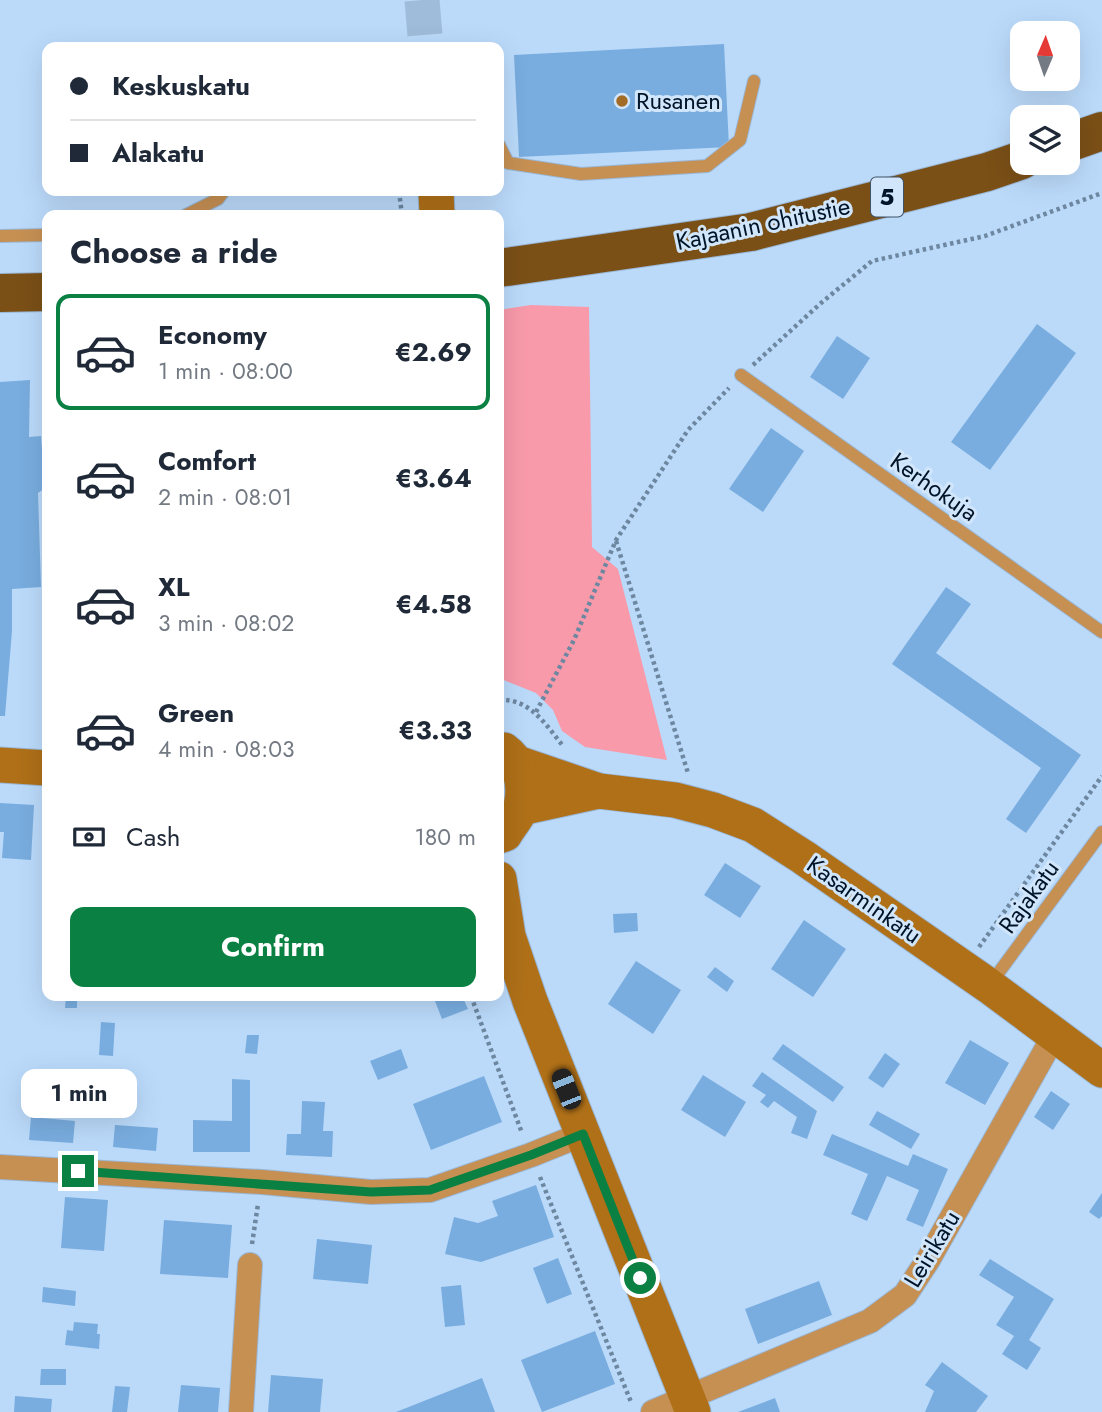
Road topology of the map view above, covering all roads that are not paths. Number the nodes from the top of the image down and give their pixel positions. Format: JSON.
{"nodes":[{"id":1,"x":754,"y":81,"type":"dead end"},
{"id":2,"x":1102,"y":131,"type":"edge"},
{"id":3,"x":1080,"y":139,"type":"edge"},
{"id":4,"x":504,"y":155,"type":"edge"},
{"id":5,"x":1010,"y":164,"type":"edge"},
{"id":6,"x":221,"y":196,"type":"edge"},
{"id":7,"x":196,"y":210,"type":"edge"},
{"id":8,"x":42,"y":235,"type":"edge"},
{"id":9,"x":0,"y":236,"type":"edge"},
{"id":10,"x":504,"y":267,"type":"edge"},
{"id":11,"x":42,"y":292,"type":"edge"},
{"id":12,"x":0,"y":293,"type":"edge"},
{"id":13,"x":741,"y":375,"type":"dead end"},
{"id":14,"x":1102,"y":632,"type":"edge"},
{"id":15,"x":504,"y":750,"type":"edge"},
{"id":16,"x":0,"y":765,"type":"edge"},
{"id":17,"x":42,"y":768,"type":"edge"},
{"id":18,"x":599,"y":791,"type":"junction"},
{"id":19,"x":508,"y":826,"type":"edge"},
{"id":20,"x":1102,"y":832,"type":"edge"},
{"id":21,"x":504,"y":849,"type":"edge"},
{"id":22,"x":504,"y":933,"type":"edge"},
{"id":23,"x":989,"y":986,"type":"junction"},
{"id":24,"x":1055,"y":1034,"type":"junction"},
{"id":25,"x":1102,"y":1070,"type":"edge"},
{"id":26,"x":583,"y":1134,"type":"junction"},
{"id":27,"x":0,"y":1167,"type":"edge"},
{"id":28,"x":250,"y":1265,"type":"road end"},
{"id":29,"x":690,"y":1405,"type":"edge"},
{"id":30,"x":241,"y":1412,"type":"edge"},
{"id":31,"x":653,"y":1412,"type":"edge"}],
"edges":[{"from":1,"to":4,"type":"lane"},
{"from":2,"to":3,"type":"highway"},
{"from":5,"to":10,"type":"highway","name":"Kajaanin ohitustie","number":"5"},
{"from":6,"to":7,"type":"lane"},
{"from":8,"to":9,"type":"lane"},
{"from":11,"to":12,"type":"highway"},
{"from":13,"to":14,"type":"lane","name":"Kerhokuja"},
{"from":15,"to":18,"type":"street"},
{"from":15,"to":19,"type":"street"},
{"from":16,"to":17,"type":"street"},
{"from":18,"to":19,"type":"street"},
{"from":18,"to":23,"type":"street","name":"Kasarminkatu"},
{"from":19,"to":21,"type":"street"},
{"from":20,"to":23,"type":"lane","name":"Rajakatu"},
{"from":22,"to":26,"type":"street"},
{"from":23,"to":24,"type":"street","name":"Kasarminkatu"},
{"from":24,"to":25,"type":"street","name":"Kasarminkatu"},
{"from":24,"to":29,"type":"street","name":"Leirikatu"},
{"from":26,"to":27,"type":"street"},
{"from":26,"to":29,"type":"street"},
{"from":28,"to":30,"type":"street"},
{"from":29,"to":31,"type":"street","name":"Leirikatu"}]}
